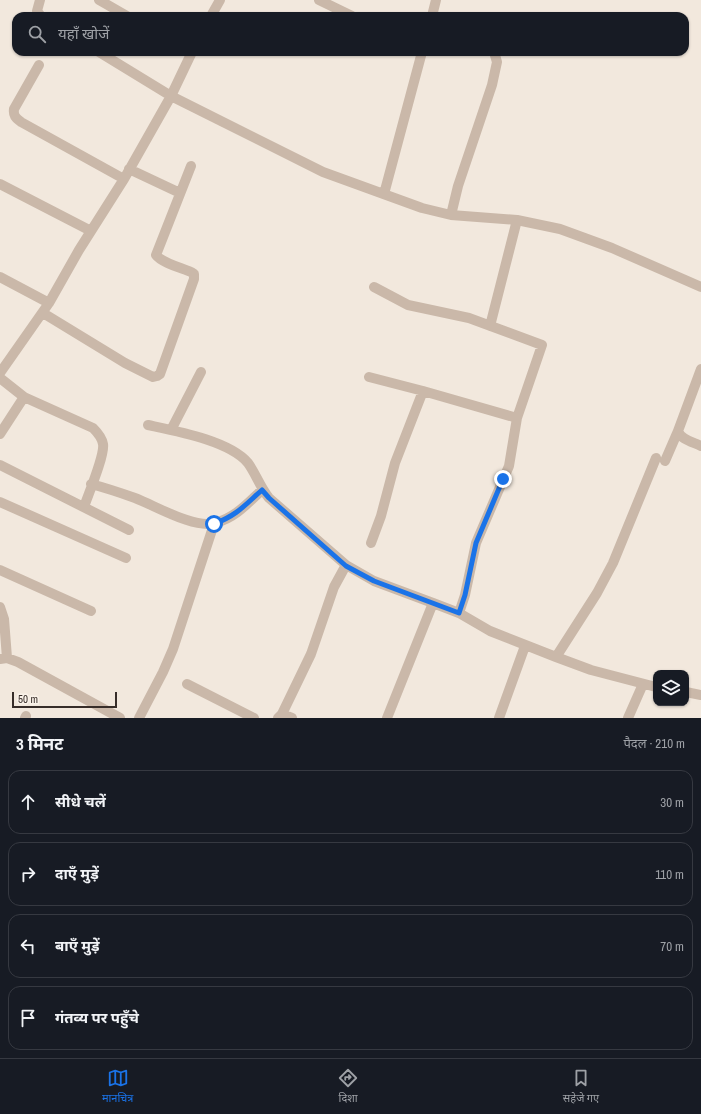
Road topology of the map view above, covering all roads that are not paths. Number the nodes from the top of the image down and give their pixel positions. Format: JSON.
{"nodes":[{"id":1,"x":40,"y":0,"type":"edge"},
{"id":2,"x":99,"y":0,"type":"edge"},
{"id":3,"x":220,"y":0,"type":"edge"},
{"id":4,"x":319,"y":0,"type":"edge"},
{"id":5,"x":436,"y":0,"type":"edge"},
{"id":6,"x":38,"y":12,"type":"edge"},
{"id":7,"x":119,"y":12,"type":"edge"},
{"id":8,"x":213,"y":12,"type":"edge"},
{"id":9,"x":344,"y":12,"type":"edge"},
{"id":10,"x":433,"y":12,"type":"edge"},
{"id":11,"x":105,"y":56,"type":"edge"},
{"id":12,"x":189,"y":56,"type":"edge"},
{"id":13,"x":421,"y":56,"type":"edge"},
{"id":14,"x":495,"y":56,"type":"edge"},
{"id":15,"x":39,"y":65,"type":"dead end"},
{"id":16,"x":171,"y":96,"type":"junction"},
{"id":17,"x":191,"y":166,"type":"dead end"},
{"id":18,"x":126,"y":174,"type":"junction"},
{"id":19,"x":0,"y":184,"type":"edge"},
{"id":20,"x":180,"y":193,"type":"junction"},
{"id":21,"x":384,"y":194,"type":"junction"},
{"id":22,"x":451,"y":215,"type":"junction"},
{"id":23,"x":518,"y":220,"type":"junction"},
{"id":24,"x":91,"y":231,"type":"junction"},
{"id":25,"x":0,"y":277,"type":"edge"},
{"id":26,"x":374,"y":286,"type":"dead end"},
{"id":27,"x":701,"y":287,"type":"edge"},
{"id":28,"x":49,"y":303,"type":"junction"},
{"id":29,"x":43,"y":313,"type":"junction"},
{"id":30,"x":490,"y":326,"type":"junction"},
{"id":31,"x":701,"y":369,"type":"edge"},
{"id":32,"x":201,"y":372,"type":"dead end"},
{"id":33,"x":0,"y":374,"type":"edge"},
{"id":34,"x":369,"y":377,"type":"dead end"},
{"id":35,"x":0,"y":378,"type":"edge"},
{"id":36,"x":423,"y":391,"type":"junction"},
{"id":37,"x":24,"y":397,"type":"junction"},
{"id":38,"x":517,"y":418,"type":"junction"},
{"id":39,"x":148,"y":425,"type":"dead end"},
{"id":40,"x":171,"y":430,"type":"junction"},
{"id":41,"x":678,"y":431,"type":"junction"},
{"id":42,"x":0,"y":434,"type":"edge"},
{"id":43,"x":701,"y":446,"type":"edge"},
{"id":44,"x":0,"y":465,"type":"edge"},
{"id":45,"x":91,"y":484,"type":"junction"},
{"id":46,"x":262,"y":490,"type":"junction"},
{"id":47,"x":0,"y":502,"type":"edge"},
{"id":48,"x":84,"y":507,"type":"junction"},
{"id":49,"x":214,"y":524,"type":"junction"},
{"id":50,"x":129,"y":530,"type":"dead end"},
{"id":51,"x":371,"y":543,"type":"dead end"},
{"id":52,"x":126,"y":558,"type":"dead end"},
{"id":53,"x":346,"y":566,"type":"junction"},
{"id":54,"x":0,"y":570,"type":"edge"},
{"id":55,"x":433,"y":603,"type":"junction"},
{"id":56,"x":0,"y":607,"type":"edge"},
{"id":57,"x":91,"y":611,"type":"dead end"},
{"id":58,"x":459,"y":613,"type":"junction"},
{"id":59,"x":525,"y":646,"type":"junction"},
{"id":60,"x":556,"y":657,"type":"junction"},
{"id":61,"x":4,"y":659,"type":"edge"},
{"id":62,"x":187,"y":684,"type":"dead end"},
{"id":63,"x":643,"y":684,"type":"junction"},
{"id":64,"x":653,"y":686,"type":"edge"},
{"id":65,"x":689,"y":693,"type":"edge"},
{"id":66,"x":701,"y":695,"type":"edge"},
{"id":67,"x":284,"y":717,"type":"edge"},
{"id":68,"x":120,"y":718,"type":"edge"},
{"id":69,"x":139,"y":718,"type":"edge"},
{"id":70,"x":254,"y":718,"type":"edge"},
{"id":71,"x":387,"y":718,"type":"edge"},
{"id":72,"x":499,"y":718,"type":"edge"},
{"id":73,"x":628,"y":718,"type":"edge"}],
"edges":[{"from":1,"to":6,"type":"street"},
{"from":2,"to":7,"type":"street"},
{"from":3,"to":8,"type":"street"},
{"from":4,"to":9,"type":"street"},
{"from":5,"to":10,"type":"street"},
{"from":11,"to":16,"type":"street"},
{"from":12,"to":16,"type":"street"},
{"from":13,"to":21,"type":"street"},
{"from":14,"to":22,"type":"street"},
{"from":15,"to":18,"type":"street"},
{"from":16,"to":18,"type":"street"},
{"from":16,"to":21,"type":"street"},
{"from":17,"to":20,"type":"street"},
{"from":18,"to":20,"type":"street"},
{"from":18,"to":24,"type":"street"},
{"from":19,"to":24,"type":"street"},
{"from":20,"to":29,"type":"street"},
{"from":21,"to":22,"type":"street"},
{"from":22,"to":23,"type":"street"},
{"from":23,"to":27,"type":"street"},
{"from":23,"to":30,"type":"street"},
{"from":24,"to":28,"type":"street"},
{"from":25,"to":28,"type":"street"},
{"from":26,"to":30,"type":"street"},
{"from":28,"to":29,"type":"street"},
{"from":29,"to":33,"type":"street"},
{"from":30,"to":38,"type":"street"},
{"from":31,"to":41,"type":"street"},
{"from":32,"to":40,"type":"street"},
{"from":34,"to":36,"type":"street"},
{"from":35,"to":37,"type":"street"},
{"from":36,"to":38,"type":"street"},
{"from":36,"to":51,"type":"street"},
{"from":37,"to":42,"type":"street"},
{"from":37,"to":45,"type":"street"},
{"from":38,"to":58,"type":"street"},
{"from":39,"to":40,"type":"street"},
{"from":40,"to":46,"type":"street"},
{"from":41,"to":43,"type":"street"},
{"from":41,"to":60,"type":"street"},
{"from":44,"to":48,"type":"street"},
{"from":45,"to":48,"type":"street"},
{"from":45,"to":49,"type":"street"},
{"from":46,"to":49,"type":"street"},
{"from":46,"to":53,"type":"street"},
{"from":47,"to":52,"type":"street"},
{"from":48,"to":50,"type":"street"},
{"from":49,"to":69,"type":"street"},
{"from":53,"to":55,"type":"street"},
{"from":53,"to":67,"type":"street"},
{"from":54,"to":57,"type":"street"},
{"from":55,"to":58,"type":"street"},
{"from":55,"to":71,"type":"street"},
{"from":56,"to":61,"type":"street"},
{"from":58,"to":59,"type":"street"},
{"from":59,"to":60,"type":"street"},
{"from":59,"to":72,"type":"street"},
{"from":60,"to":63,"type":"street"},
{"from":61,"to":68,"type":"street"},
{"from":62,"to":70,"type":"street"},
{"from":63,"to":64,"type":"street"},
{"from":63,"to":73,"type":"street"},
{"from":65,"to":66,"type":"street"}]}
